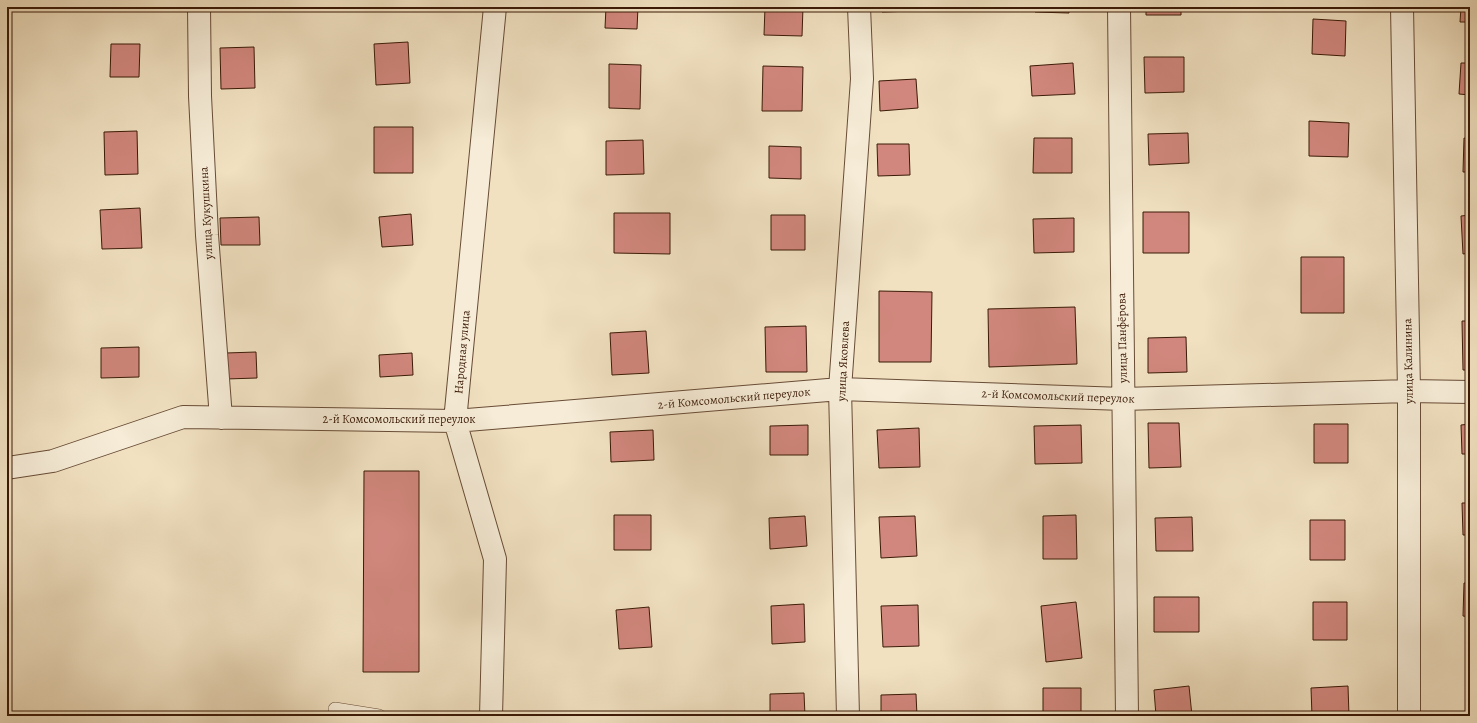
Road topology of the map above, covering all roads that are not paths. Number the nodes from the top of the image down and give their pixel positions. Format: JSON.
{"nodes":[{"id":1,"x":199,"y":7,"type":"edge"},
{"id":2,"x":495,"y":7,"type":"edge"},
{"id":3,"x":859,"y":7,"type":"edge"},
{"id":4,"x":1119,"y":7,"type":"edge"},
{"id":5,"x":1402,"y":7,"type":"edge"},
{"id":6,"x":840,"y":389,"type":"junction"},
{"id":7,"x":1409,"y":391,"type":"junction"},
{"id":8,"x":1470,"y":392,"type":"edge"},
{"id":9,"x":1123,"y":399,"type":"junction"},
{"id":10,"x":220,"y":418,"type":"junction"},
{"id":11,"x":455,"y":421,"type":"junction"},
{"id":12,"x":7,"y":468,"type":"edge"},
{"id":13,"x":335,"y":716,"type":"edge"},
{"id":14,"x":379,"y":716,"type":"edge"},
{"id":15,"x":491,"y":716,"type":"edge"},
{"id":16,"x":848,"y":716,"type":"edge"},
{"id":17,"x":1127,"y":716,"type":"edge"},
{"id":18,"x":1409,"y":716,"type":"edge"}],
"edges":[{"from":1,"to":10,"type":"street","name":"улица Кукушкина"},
{"from":2,"to":11,"type":"street","name":"Народная улица"},
{"from":3,"to":6,"type":"street","name":"улица Яковлева"},
{"from":4,"to":9,"type":"street","name":"улица Панфёрова"},
{"from":5,"to":7,"type":"street","name":"улица Калинина"},
{"from":6,"to":9,"type":"street","name":"2-й Комсомольский переулок"},
{"from":6,"to":11,"type":"street","name":"2-й Комсомольский переулок"},
{"from":6,"to":16,"type":"street","name":"улица Яковлева"},
{"from":7,"to":8,"type":"street","name":"2-й Комсомольский переулок"},
{"from":7,"to":9,"type":"street","name":"2-й Комсомольский переулок"},
{"from":7,"to":18,"type":"street","name":"улица Калинина"},
{"from":9,"to":17,"type":"street","name":"улица Панфёрова"},
{"from":10,"to":11,"type":"street","name":"2-й Комсомольский переулок"},
{"from":10,"to":12,"type":"street","name":"2-й Комсомольский переулок"},
{"from":11,"to":15,"type":"street","name":"Народная улица"},
{"from":13,"to":14,"type":"lane"}]}
